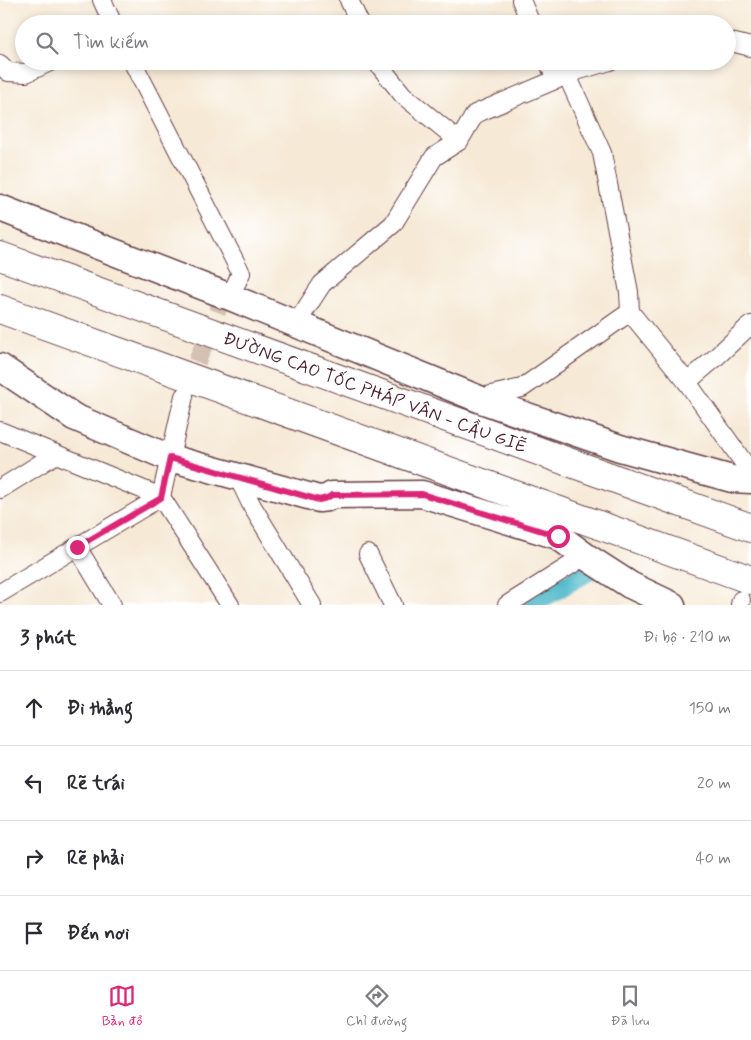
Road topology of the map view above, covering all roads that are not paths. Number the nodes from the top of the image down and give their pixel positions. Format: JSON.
{"nodes":[{"id":1,"x":102,"y":0,"type":"edge"},
{"id":2,"x":349,"y":0,"type":"edge"},
{"id":3,"x":521,"y":0,"type":"edge"},
{"id":4,"x":109,"y":15,"type":"edge"},
{"id":5,"x":356,"y":15,"type":"edge"},
{"id":6,"x":528,"y":15,"type":"edge"},
{"id":7,"x":736,"y":43,"type":"edge"},
{"id":8,"x":751,"y":47,"type":"edge"},
{"id":9,"x":0,"y":64,"type":"edge"},
{"id":10,"x":32,"y":70,"type":"edge"},
{"id":11,"x":137,"y":70,"type":"edge"},
{"id":12,"x":382,"y":70,"type":"edge"},
{"id":13,"x":555,"y":70,"type":"edge"},
{"id":14,"x":579,"y":70,"type":"edge"},
{"id":15,"x":561,"y":77,"type":"junction"},
{"id":16,"x":459,"y":141,"type":"junction"},
{"id":17,"x":0,"y":208,"type":"edge"},
{"id":18,"x":0,"y":256,"type":"edge"},
{"id":19,"x":226,"y":298,"type":"junction"},
{"id":20,"x":0,"y":310,"type":"edge"},
{"id":21,"x":630,"y":312,"type":"junction"},
{"id":22,"x":296,"y":324,"type":"junction"},
{"id":23,"x":751,"y":325,"type":"edge"},
{"id":24,"x":0,"y":367,"type":"edge"},
{"id":25,"x":687,"y":382,"type":"junction"},
{"id":26,"x":184,"y":396,"type":"tunnel mouth"},
{"id":27,"x":484,"y":401,"type":"junction"},
{"id":28,"x":0,"y":431,"type":"edge"},
{"id":29,"x":171,"y":452,"type":"junction"},
{"id":30,"x":56,"y":454,"type":"junction"},
{"id":31,"x":747,"y":471,"type":"edge"},
{"id":32,"x":238,"y":477,"type":"junction"},
{"id":33,"x":0,"y":489,"type":"edge"},
{"id":34,"x":161,"y":498,"type":"junction"},
{"id":35,"x":751,"y":528,"type":"edge"},
{"id":36,"x":77,"y":547,"type":"junction"},
{"id":37,"x":368,"y":554,"type":"dead end"},
{"id":38,"x":585,"y":556,"type":"junction"},
{"id":39,"x":0,"y":593,"type":"edge"},
{"id":40,"x":744,"y":595,"type":"edge"},
{"id":41,"x":517,"y":602,"type":"edge"},
{"id":42,"x":112,"y":605,"type":"edge"},
{"id":43,"x":230,"y":605,"type":"edge"},
{"id":44,"x":312,"y":605,"type":"edge"},
{"id":45,"x":393,"y":605,"type":"edge"},
{"id":46,"x":672,"y":605,"type":"edge"}],
"edges":[{"from":1,"to":4,"type":"street"},
{"from":2,"to":5,"type":"street"},
{"from":3,"to":6,"type":"street"},
{"from":7,"to":8,"type":"street"},
{"from":9,"to":10,"type":"street"},
{"from":11,"to":19,"type":"street"},
{"from":12,"to":16,"type":"street"},
{"from":13,"to":15,"type":"street"},
{"from":14,"to":15,"type":"street"},
{"from":15,"to":16,"type":"street"},
{"from":15,"to":21,"type":"street"},
{"from":16,"to":22,"type":"street"},
{"from":17,"to":19,"type":"street"},
{"from":18,"to":35,"type":"highway","name":"ĐƯỜNG CAO TỐC PHÁP VÂN - CẦU GIẼ"},
{"from":19,"to":22,"type":"street"},
{"from":20,"to":40,"type":"highway"},
{"from":21,"to":25,"type":"street"},
{"from":21,"to":27,"type":"street"},
{"from":22,"to":27,"type":"street"},
{"from":23,"to":25,"type":"street"},
{"from":24,"to":29,"type":"street"},
{"from":25,"to":31,"type":"street"},
{"from":26,"to":29,"type":"street"},
{"from":27,"to":31,"type":"street"},
{"from":28,"to":30,"type":"street"},
{"from":29,"to":32,"type":"street"},
{"from":29,"to":34,"type":"street"},
{"from":30,"to":33,"type":"street"},
{"from":30,"to":34,"type":"street"},
{"from":32,"to":38,"type":"street"},
{"from":32,"to":44,"type":"street"},
{"from":34,"to":36,"type":"street"},
{"from":34,"to":43,"type":"street"},
{"from":36,"to":39,"type":"street"},
{"from":36,"to":42,"type":"street"},
{"from":37,"to":45,"type":"street"},
{"from":38,"to":41,"type":"street"},
{"from":38,"to":46,"type":"street"}]}
